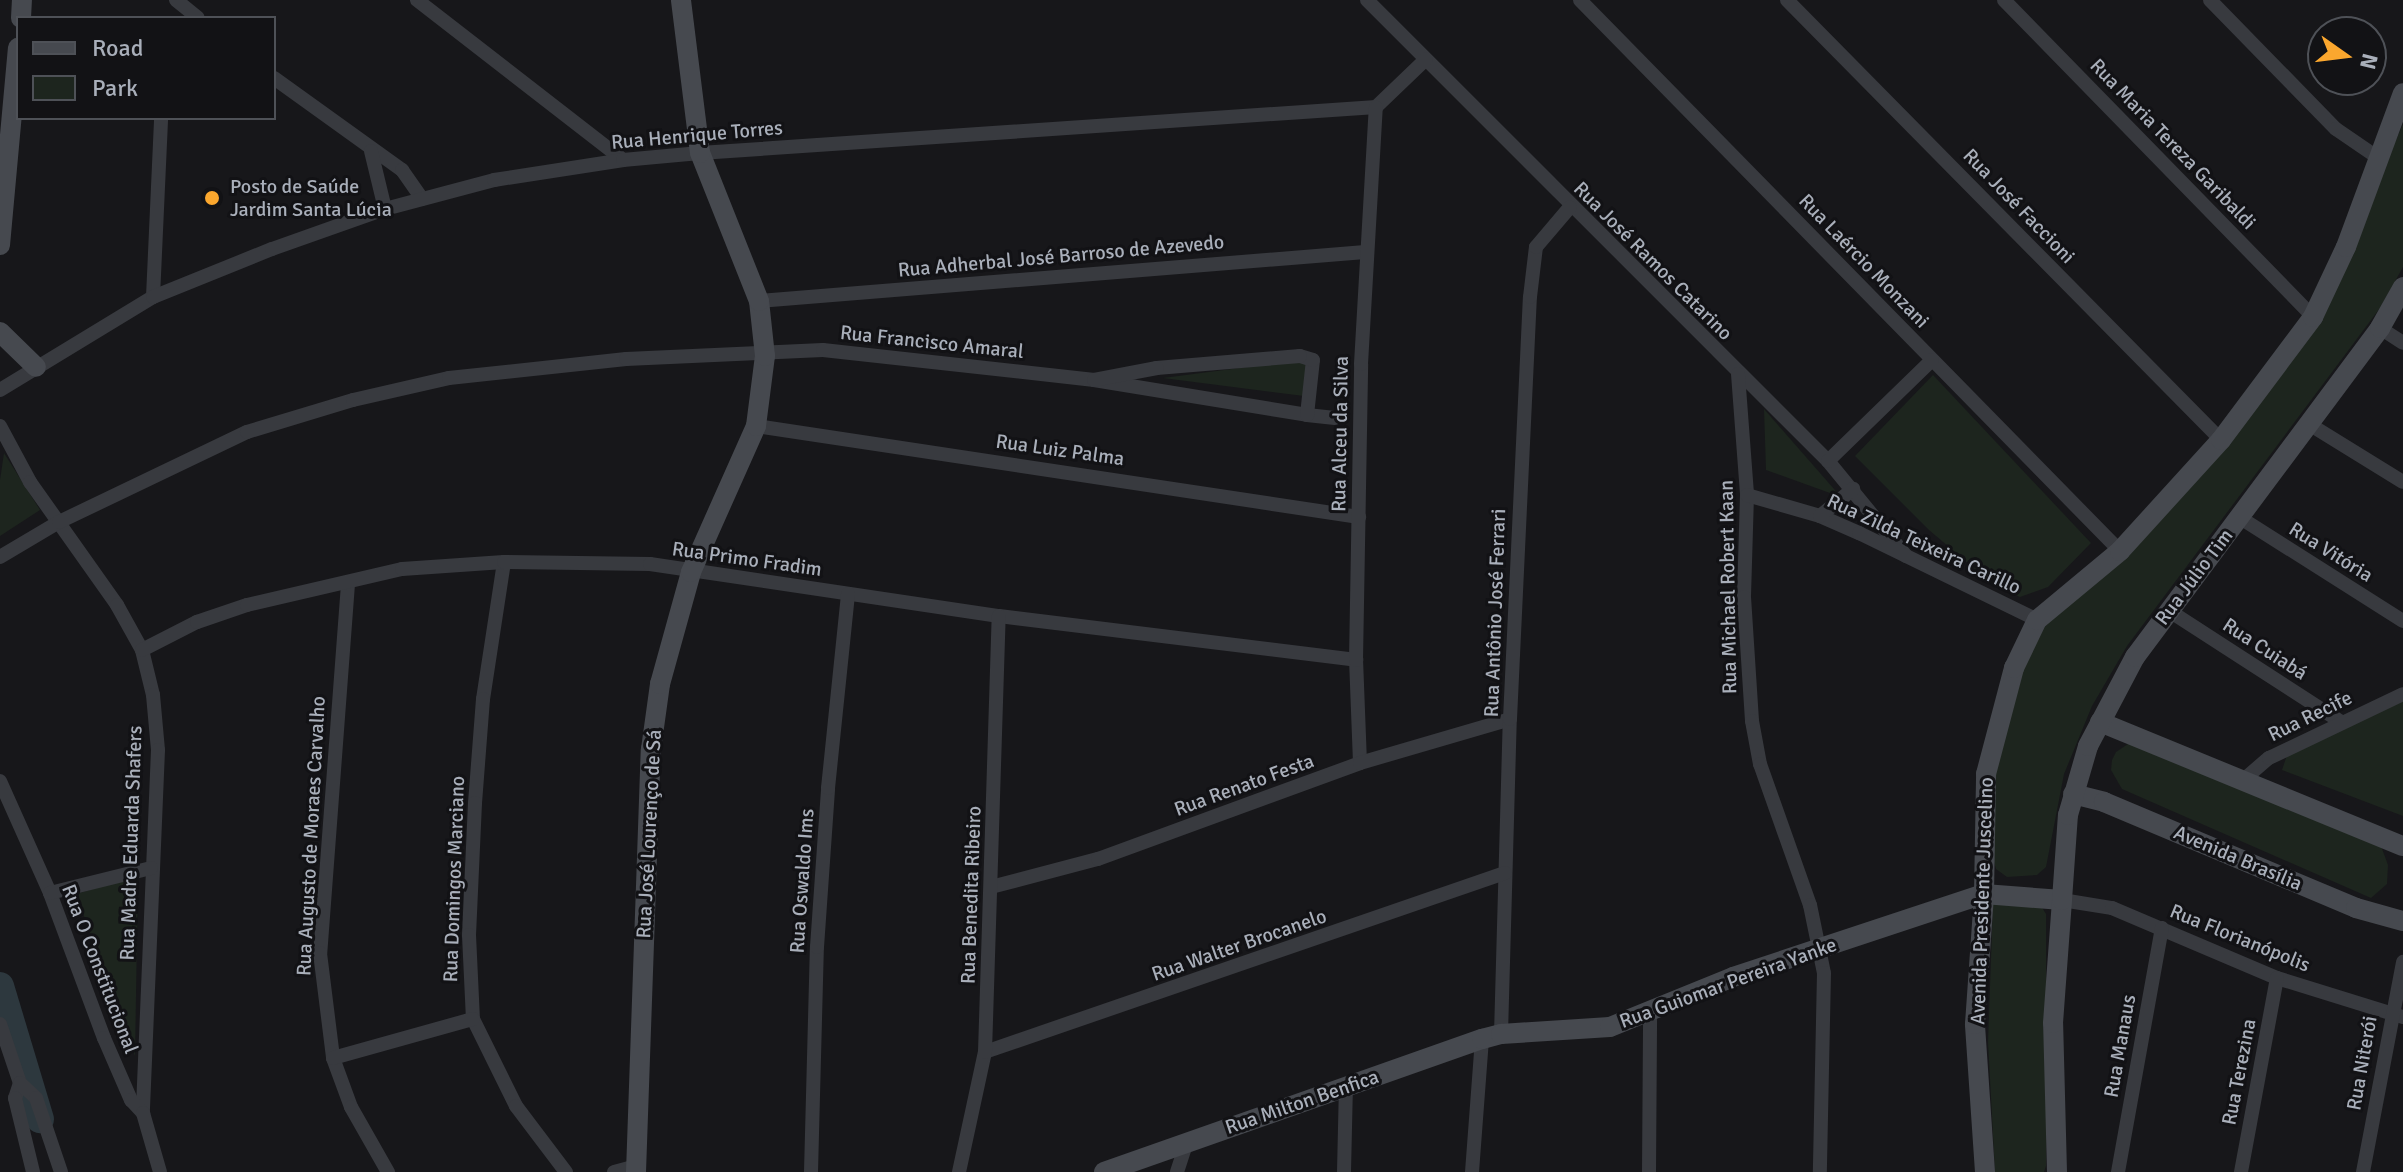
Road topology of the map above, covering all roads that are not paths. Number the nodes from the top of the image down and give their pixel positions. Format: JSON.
{"nodes":[{"id":1,"x":417,"y":0,"type":"edge"},
{"id":2,"x":681,"y":0,"type":"edge"},
{"id":3,"x":1367,"y":0,"type":"edge"},
{"id":4,"x":1580,"y":0,"type":"edge"},
{"id":5,"x":1787,"y":0,"type":"edge"},
{"id":6,"x":2004,"y":0,"type":"edge"},
{"id":7,"x":2210,"y":0,"type":"edge"},
{"id":8,"x":1426,"y":59,"type":"junction"},
{"id":9,"x":16,"y":70,"type":"edge"},
{"id":10,"x":276,"y":80,"type":"edge"},
{"id":11,"x":2403,"y":93,"type":"edge"},
{"id":12,"x":1376,"y":107,"type":"junction"},
{"id":13,"x":161,"y":120,"type":"edge"},
{"id":14,"x":371,"y":151,"type":"junction"},
{"id":15,"x":700,"y":153,"type":"junction"},
{"id":16,"x":2377,"y":157,"type":"junction"},
{"id":17,"x":623,"y":160,"type":"junction"},
{"id":18,"x":422,"y":199,"type":"junction"},
{"id":19,"x":1570,"y":207,"type":"junction"},
{"id":20,"x":385,"y":209,"type":"junction"},
{"id":21,"x":0,"y":245,"type":"edge"},
{"id":22,"x":1365,"y":252,"type":"junction"},
{"id":23,"x":2403,"y":287,"type":"edge"},
{"id":24,"x":153,"y":297,"type":"junction"},
{"id":25,"x":759,"y":301,"type":"junction"},
{"id":26,"x":2313,"y":317,"type":"junction"},
{"id":27,"x":2380,"y":328,"type":"junction"},
{"id":28,"x":0,"y":332,"type":"edge"},
{"id":29,"x":2403,"y":343,"type":"edge"},
{"id":30,"x":765,"y":356,"type":"junction"},
{"id":31,"x":1932,"y":360,"type":"junction"},
{"id":32,"x":36,"y":367,"type":"junction"},
{"id":33,"x":1738,"y":374,"type":"junction"},
{"id":34,"x":1094,"y":380,"type":"junction"},
{"id":35,"x":0,"y":390,"type":"edge"},
{"id":36,"x":1307,"y":415,"type":"junction"},
{"id":37,"x":1335,"y":418,"type":"dead end"},
{"id":38,"x":2309,"y":424,"type":"junction"},
{"id":39,"x":0,"y":426,"type":"edge"},
{"id":40,"x":756,"y":426,"type":"junction"},
{"id":41,"x":2221,"y":440,"type":"junction"},
{"id":42,"x":1828,"y":461,"type":"junction"},
{"id":43,"x":2403,"y":482,"type":"edge"},
{"id":44,"x":1853,"y":489,"type":"junction"},
{"id":45,"x":1747,"y":495,"type":"junction"},
{"id":46,"x":1820,"y":516,"type":"junction"},
{"id":47,"x":1359,"y":517,"type":"junction"},
{"id":48,"x":2239,"y":517,"type":"junction"},
{"id":49,"x":59,"y":522,"type":"junction"},
{"id":50,"x":2120,"y":551,"type":"junction"},
{"id":51,"x":1906,"y":556,"type":"junction"},
{"id":52,"x":0,"y":557,"type":"edge"},
{"id":53,"x":504,"y":562,"type":"junction"},
{"id":54,"x":691,"y":572,"type":"junction"},
{"id":55,"x":348,"y":584,"type":"junction"},
{"id":56,"x":848,"y":594,"type":"junction"},
{"id":57,"x":2168,"y":610,"type":"junction"},
{"id":58,"x":999,"y":616,"type":"junction"},
{"id":59,"x":2037,"y":620,"type":"junction"},
{"id":60,"x":2403,"y":621,"type":"edge"},
{"id":61,"x":142,"y":650,"type":"junction"},
{"id":62,"x":1356,"y":660,"type":"junction"},
{"id":63,"x":2403,"y":694,"type":"edge"},
{"id":64,"x":1510,"y":719,"type":"junction"},
{"id":65,"x":2100,"y":722,"type":"junction"},
{"id":66,"x":2341,"y":722,"type":"junction"},
{"id":67,"x":1360,"y":763,"type":"junction"},
{"id":68,"x":0,"y":781,"type":"edge"},
{"id":69,"x":2241,"y":782,"type":"junction"},
{"id":70,"x":2073,"y":794,"type":"junction"},
{"id":71,"x":2403,"y":846,"type":"edge"},
{"id":72,"x":151,"y":868,"type":"junction"},
{"id":73,"x":1505,"y":873,"type":"junction"},
{"id":74,"x":991,"y":887,"type":"junction"},
{"id":75,"x":50,"y":893,"type":"junction"},
{"id":76,"x":1984,"y":894,"type":"junction"},
{"id":77,"x":2062,"y":900,"type":"junction"},
{"id":78,"x":1950,"y":904,"type":"junction"},
{"id":79,"x":2403,"y":921,"type":"edge"},
{"id":80,"x":2162,"y":928,"type":"junction"},
{"id":81,"x":1982,"y":930,"type":"junction"},
{"id":82,"x":1819,"y":949,"type":"junction"},
{"id":83,"x":2403,"y":962,"type":"edge"},
{"id":84,"x":2277,"y":978,"type":"junction"},
{"id":85,"x":1650,"y":1013,"type":"junction"},
{"id":86,"x":2397,"y":1016,"type":"edge"},
{"id":87,"x":473,"y":1019,"type":"junction"},
{"id":88,"x":0,"y":1024,"type":"edge"},
{"id":89,"x":1491,"y":1036,"type":"junction"},
{"id":90,"x":985,"y":1052,"type":"junction"},
{"id":91,"x":333,"y":1058,"type":"junction"},
{"id":92,"x":20,"y":1083,"type":"junction"},
{"id":93,"x":1346,"y":1087,"type":"junction"},
{"id":94,"x":143,"y":1113,"type":"junction"},
{"id":95,"x":1187,"y":1141,"type":"junction"},
{"id":96,"x":1137,"y":1167,"type":"edge"},
{"id":97,"x":636,"y":1169,"type":"edge"},
{"id":98,"x":33,"y":1172,"type":"edge"},
{"id":99,"x":61,"y":1172,"type":"edge"},
{"id":100,"x":160,"y":1172,"type":"edge"},
{"id":101,"x":388,"y":1172,"type":"edge"},
{"id":102,"x":566,"y":1172,"type":"edge"},
{"id":103,"x":575,"y":1172,"type":"edge"},
{"id":104,"x":614,"y":1172,"type":"edge"},
{"id":105,"x":811,"y":1172,"type":"edge"},
{"id":106,"x":959,"y":1172,"type":"edge"},
{"id":107,"x":1104,"y":1172,"type":"edge"},
{"id":108,"x":1177,"y":1172,"type":"edge"},
{"id":109,"x":1344,"y":1172,"type":"edge"},
{"id":110,"x":1472,"y":1172,"type":"edge"},
{"id":111,"x":1649,"y":1172,"type":"edge"},
{"id":112,"x":1820,"y":1172,"type":"edge"},
{"id":113,"x":1988,"y":1172,"type":"edge"},
{"id":114,"x":2057,"y":1172,"type":"edge"},
{"id":115,"x":2118,"y":1172,"type":"edge"},
{"id":116,"x":2241,"y":1172,"type":"edge"},
{"id":117,"x":2363,"y":1172,"type":"edge"}],
"edges":[{"from":1,"to":17,"type":"street"},
{"from":2,"to":15,"type":"main road","name":"Rua José Lourenço de Sá"},
{"from":3,"to":8,"type":"street","name":"Rua José Ramos Catarino"},
{"from":4,"to":31,"type":"street","name":"Rua Laércio Monzani"},
{"from":5,"to":41,"type":"street","name":"Rua José Faccioni"},
{"from":6,"to":26,"type":"street","name":"Rua Maria Tereza Garibaldi"},
{"from":7,"to":16,"type":"street"},
{"from":8,"to":12,"type":"street"},
{"from":8,"to":19,"type":"street","name":"Rua José Ramos Catarino"},
{"from":9,"to":21,"type":"main road"},
{"from":10,"to":14,"type":"street"},
{"from":11,"to":16,"type":"main road","name":"Avenida Presidente Juscelino"},
{"from":12,"to":15,"type":"street","name":"Rua Henrique Torres"},
{"from":12,"to":22,"type":"street","name":"Rua Alceu da Silva"},
{"from":13,"to":24,"type":"street"},
{"from":14,"to":18,"type":"street"},
{"from":14,"to":20,"type":"street"},
{"from":15,"to":17,"type":"street","name":"Rua Henrique Torres"},
{"from":15,"to":25,"type":"main road","name":"Rua José Lourenço de Sá"},
{"from":16,"to":26,"type":"main road","name":"Avenida Presidente Juscelino"},
{"from":17,"to":18,"type":"street","name":"Rua Henrique Torres"},
{"from":18,"to":20,"type":"street","name":"Rua Henrique Torres"},
{"from":19,"to":33,"type":"street","name":"Rua José Ramos Catarino"},
{"from":19,"to":64,"type":"street","name":"Rua Antônio José Ferrari"},
{"from":20,"to":24,"type":"street","name":"Rua Henrique Torres"},
{"from":22,"to":25,"type":"street","name":"Rua Adherbal José Barroso de Azevedo"},
{"from":22,"to":47,"type":"street","name":"Rua Alceu da Silva"},
{"from":23,"to":27,"type":"main road","name":"Rua Júlio Tim"},
{"from":24,"to":32,"type":"street","name":"Rua Henrique Torres"},
{"from":25,"to":30,"type":"main road","name":"Rua José Lourenço de Sá"},
{"from":26,"to":41,"type":"main road","name":"Avenida Presidente Juscelino"},
{"from":27,"to":29,"type":"street"},
{"from":27,"to":38,"type":"main road","name":"Rua Júlio Tim"},
{"from":28,"to":32,"type":"main road"},
{"from":30,"to":34,"type":"street","name":"Rua Francisco Amaral"},
{"from":30,"to":40,"type":"main road","name":"Rua José Lourenço de Sá"},
{"from":30,"to":49,"type":"street","name":"Rua Francisco Amaral"},
{"from":31,"to":42,"type":"street"},
{"from":31,"to":50,"type":"street","name":"Rua Laércio Monzani"},
{"from":32,"to":35,"type":"street","name":"Rua Henrique Torres"},
{"from":33,"to":42,"type":"street","name":"Rua José Ramos Catarino"},
{"from":33,"to":45,"type":"street","name":"Rua Michael Robert Kaan"},
{"from":34,"to":36,"type":"street","name":"Rua Francisco Amaral"},
{"from":34,"to":36,"type":"street","name":"Rua Francisco Amaral"},
{"from":36,"to":37,"type":"street","name":"Rua Francisco Amaral"},
{"from":38,"to":43,"type":"street"},
{"from":38,"to":48,"type":"main road","name":"Rua Júlio Tim"},
{"from":39,"to":49,"type":"street","name":"Rua Madre Eduarda Shafers"},
{"from":40,"to":47,"type":"street","name":"Rua Luiz Palma"},
{"from":40,"to":54,"type":"main road","name":"Rua José Lourenço de Sá"},
{"from":41,"to":50,"type":"main road","name":"Avenida Presidente Juscelino"},
{"from":42,"to":44,"type":"street","name":"Rua José Ramos Catarino"},
{"from":44,"to":46,"type":"street"},
{"from":44,"to":51,"type":"street","name":"Rua José Ramos Catarino"},
{"from":45,"to":46,"type":"street","name":"Rua Zilda Teixeira Carillo"},
{"from":45,"to":82,"type":"street","name":"Rua Michael Robert Kaan"},
{"from":46,"to":51,"type":"street","name":"Rua Zilda Teixeira Carillo"},
{"from":47,"to":62,"type":"street","name":"Rua Alceu da Silva"},
{"from":48,"to":57,"type":"main road","name":"Rua Júlio Tim"},
{"from":48,"to":60,"type":"street","name":"Rua Vitória"},
{"from":49,"to":52,"type":"street","name":"Rua Francisco Amaral"},
{"from":49,"to":61,"type":"street","name":"Rua Madre Eduarda Shafers"},
{"from":50,"to":59,"type":"main road","name":"Avenida Presidente Juscelino"},
{"from":51,"to":59,"type":"street","name":"Rua Zilda Teixeira Carillo"},
{"from":53,"to":54,"type":"street","name":"Rua Primo Fradim"},
{"from":53,"to":55,"type":"street","name":"Rua Primo Fradim"},
{"from":53,"to":87,"type":"street","name":"Rua Domingos Marciano"},
{"from":54,"to":56,"type":"street","name":"Rua Primo Fradim"},
{"from":54,"to":97,"type":"main road","name":"Rua José Lourenço de Sá"},
{"from":55,"to":61,"type":"street","name":"Rua Primo Fradim"},
{"from":55,"to":91,"type":"street","name":"Rua Augusto de Moraes Carvalho"},
{"from":56,"to":58,"type":"street","name":"Rua Primo Fradim"},
{"from":56,"to":105,"type":"street","name":"Rua Oswaldo Ims"},
{"from":57,"to":65,"type":"main road","name":"Rua Júlio Tim"},
{"from":57,"to":66,"type":"street","name":"Rua Cuiabá"},
{"from":58,"to":62,"type":"street","name":"Rua Primo Fradim"},
{"from":58,"to":74,"type":"street","name":"Rua Benedita Ribeiro"},
{"from":59,"to":76,"type":"main road","name":"Avenida Presidente Juscelino"},
{"from":61,"to":72,"type":"street","name":"Rua Madre Eduarda Shafers"},
{"from":62,"to":67,"type":"street","name":"Rua Alceu da Silva"},
{"from":63,"to":66,"type":"street","name":"Rua Recife"},
{"from":64,"to":67,"type":"street","name":"Rua Renato Festa"},
{"from":64,"to":73,"type":"street","name":"Rua Antônio José Ferrari"},
{"from":65,"to":69,"type":"main road"},
{"from":65,"to":70,"type":"main road","name":"Rua Júlio Tim"},
{"from":66,"to":69,"type":"street","name":"Rua Recife"},
{"from":67,"to":74,"type":"street","name":"Rua Renato Festa"},
{"from":68,"to":75,"type":"street","name":"Rua O Constitucional"},
{"from":69,"to":71,"type":"main road"},
{"from":70,"to":77,"type":"main road","name":"Rua Júlio Tim"},
{"from":70,"to":79,"type":"main road","name":"Avenida Brasília"},
{"from":72,"to":75,"type":"street"},
{"from":72,"to":94,"type":"street","name":"Rua Madre Eduarda Shafers"},
{"from":73,"to":89,"type":"street","name":"Rua Antônio José Ferrari"},
{"from":73,"to":90,"type":"street","name":"Rua Walter Brocanelo"},
{"from":74,"to":90,"type":"street","name":"Rua Benedita Ribeiro"},
{"from":75,"to":94,"type":"street","name":"Rua O Constitucional"},
{"from":76,"to":77,"type":"main road","name":"Rua Guiomar Pereira Yanke"},
{"from":76,"to":78,"type":"main road","name":"Rua Guiomar Pereira Yanke"},
{"from":76,"to":81,"type":"main road","name":"Avenida Presidente Juscelino"},
{"from":77,"to":80,"type":"street","name":"Rua Florianópolis"},
{"from":77,"to":114,"type":"main road"},
{"from":78,"to":81,"type":"main road"},
{"from":78,"to":82,"type":"main road","name":"Rua Guiomar Pereira Yanke"},
{"from":80,"to":84,"type":"street","name":"Rua Florianópolis"},
{"from":80,"to":115,"type":"street","name":"Rua Manaus"},
{"from":81,"to":113,"type":"main road","name":"Avenida Presidente Juscelino"},
{"from":82,"to":85,"type":"main road","name":"Rua Guiomar Pereira Yanke"},
{"from":82,"to":112,"type":"street","name":"Rua Michael Robert Kaan"},
{"from":83,"to":86,"type":"street","name":"Rua Niterói"},
{"from":84,"to":86,"type":"street","name":"Rua Florianópolis"},
{"from":84,"to":116,"type":"street","name":"Rua Terezina"},
{"from":85,"to":89,"type":"main road","name":"Rua Guiomar Pereira Yanke"},
{"from":85,"to":111,"type":"street"},
{"from":86,"to":117,"type":"street","name":"Rua Niterói"},
{"from":87,"to":91,"type":"street"},
{"from":87,"to":102,"type":"street","name":"Rua Domingos Marciano"},
{"from":88,"to":92,"type":"street"},
{"from":89,"to":93,"type":"main road","name":"Rua Milton Benfica"},
{"from":89,"to":110,"type":"street","name":"Rua Antônio José Ferrari"},
{"from":90,"to":106,"type":"street","name":"Rua Benedita Ribeiro"},
{"from":91,"to":101,"type":"street","name":"Rua Augusto de Moraes Carvalho"},
{"from":92,"to":98,"type":"street"},
{"from":92,"to":99,"type":"street"},
{"from":93,"to":95,"type":"main road","name":"Rua Milton Benfica"},
{"from":93,"to":109,"type":"street"},
{"from":94,"to":100,"type":"street","name":"Rua O Constitucional"},
{"from":95,"to":96,"type":"main road","name":"Rua Milton Benfica"},
{"from":95,"to":108,"type":"street"},
{"from":96,"to":107,"type":"main road","name":"Rua Milton Benfica"},
{"from":97,"to":104,"type":"street"},
{"from":102,"to":103,"type":"street"}]}
